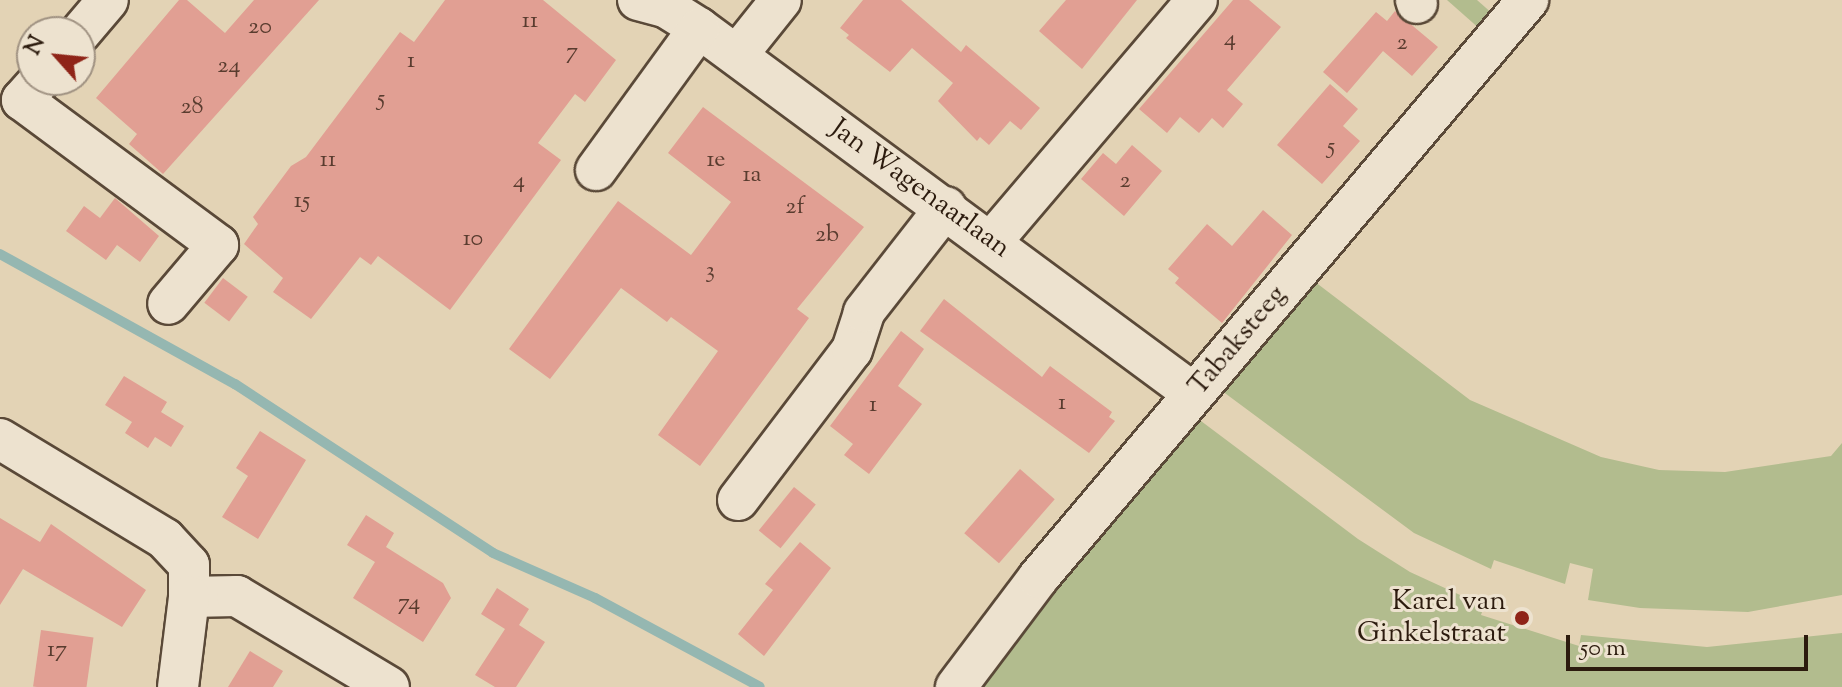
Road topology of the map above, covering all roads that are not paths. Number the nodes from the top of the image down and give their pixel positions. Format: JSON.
{"nodes":[{"id":1,"x":108,"y":0,"type":"edge"},
{"id":2,"x":638,"y":0,"type":"edge"},
{"id":3,"x":781,"y":0,"type":"edge"},
{"id":4,"x":1197,"y":0,"type":"edge"},
{"id":5,"x":1528,"y":0,"type":"edge"},
{"id":6,"x":94,"y":16,"type":"edge"},
{"id":7,"x":699,"y":28,"type":"junction"},
{"id":8,"x":737,"y":55,"type":"junction"},
{"id":9,"x":26,"y":96,"type":"edge"},
{"id":10,"x":596,"y":170,"type":"dead end"},
{"id":11,"x":946,"y":207,"type":"junction"},
{"id":12,"x":992,"y":241,"type":"junction"},
{"id":13,"x":168,"y":304,"type":"dead end"},
{"id":14,"x":1193,"y":393,"type":"junction"},
{"id":15,"x":0,"y":439,"type":"edge"},
{"id":16,"x":738,"y":500,"type":"dead end"},
{"id":17,"x":189,"y":597,"type":"junction"},
{"id":18,"x":178,"y":687,"type":"edge"},
{"id":19,"x":389,"y":687,"type":"edge"},
{"id":20,"x":956,"y":687,"type":"edge"}],
"edges":[{"from":1,"to":6,"type":"street"},
{"from":2,"to":7,"type":"street","name":"Jan Wagenaarlaan"},
{"from":3,"to":8,"type":"street"},
{"from":4,"to":12,"type":"street"},
{"from":5,"to":14,"type":"street","name":"Tabaksteeg"},
{"from":7,"to":8,"type":"street","name":"Jan Wagenaarlaan"},
{"from":7,"to":10,"type":"street"},
{"from":8,"to":11,"type":"street","name":"Jan Wagenaarlaan"},
{"from":9,"to":13,"type":"street"},
{"from":11,"to":12,"type":"street","name":"Jan Wagenaarlaan"},
{"from":11,"to":16,"type":"street"},
{"from":12,"to":14,"type":"street","name":"Jan Wagenaarlaan"},
{"from":14,"to":20,"type":"street","name":"Tabaksteeg"},
{"from":15,"to":17,"type":"street"},
{"from":17,"to":18,"type":"street"},
{"from":17,"to":19,"type":"street"}]}
